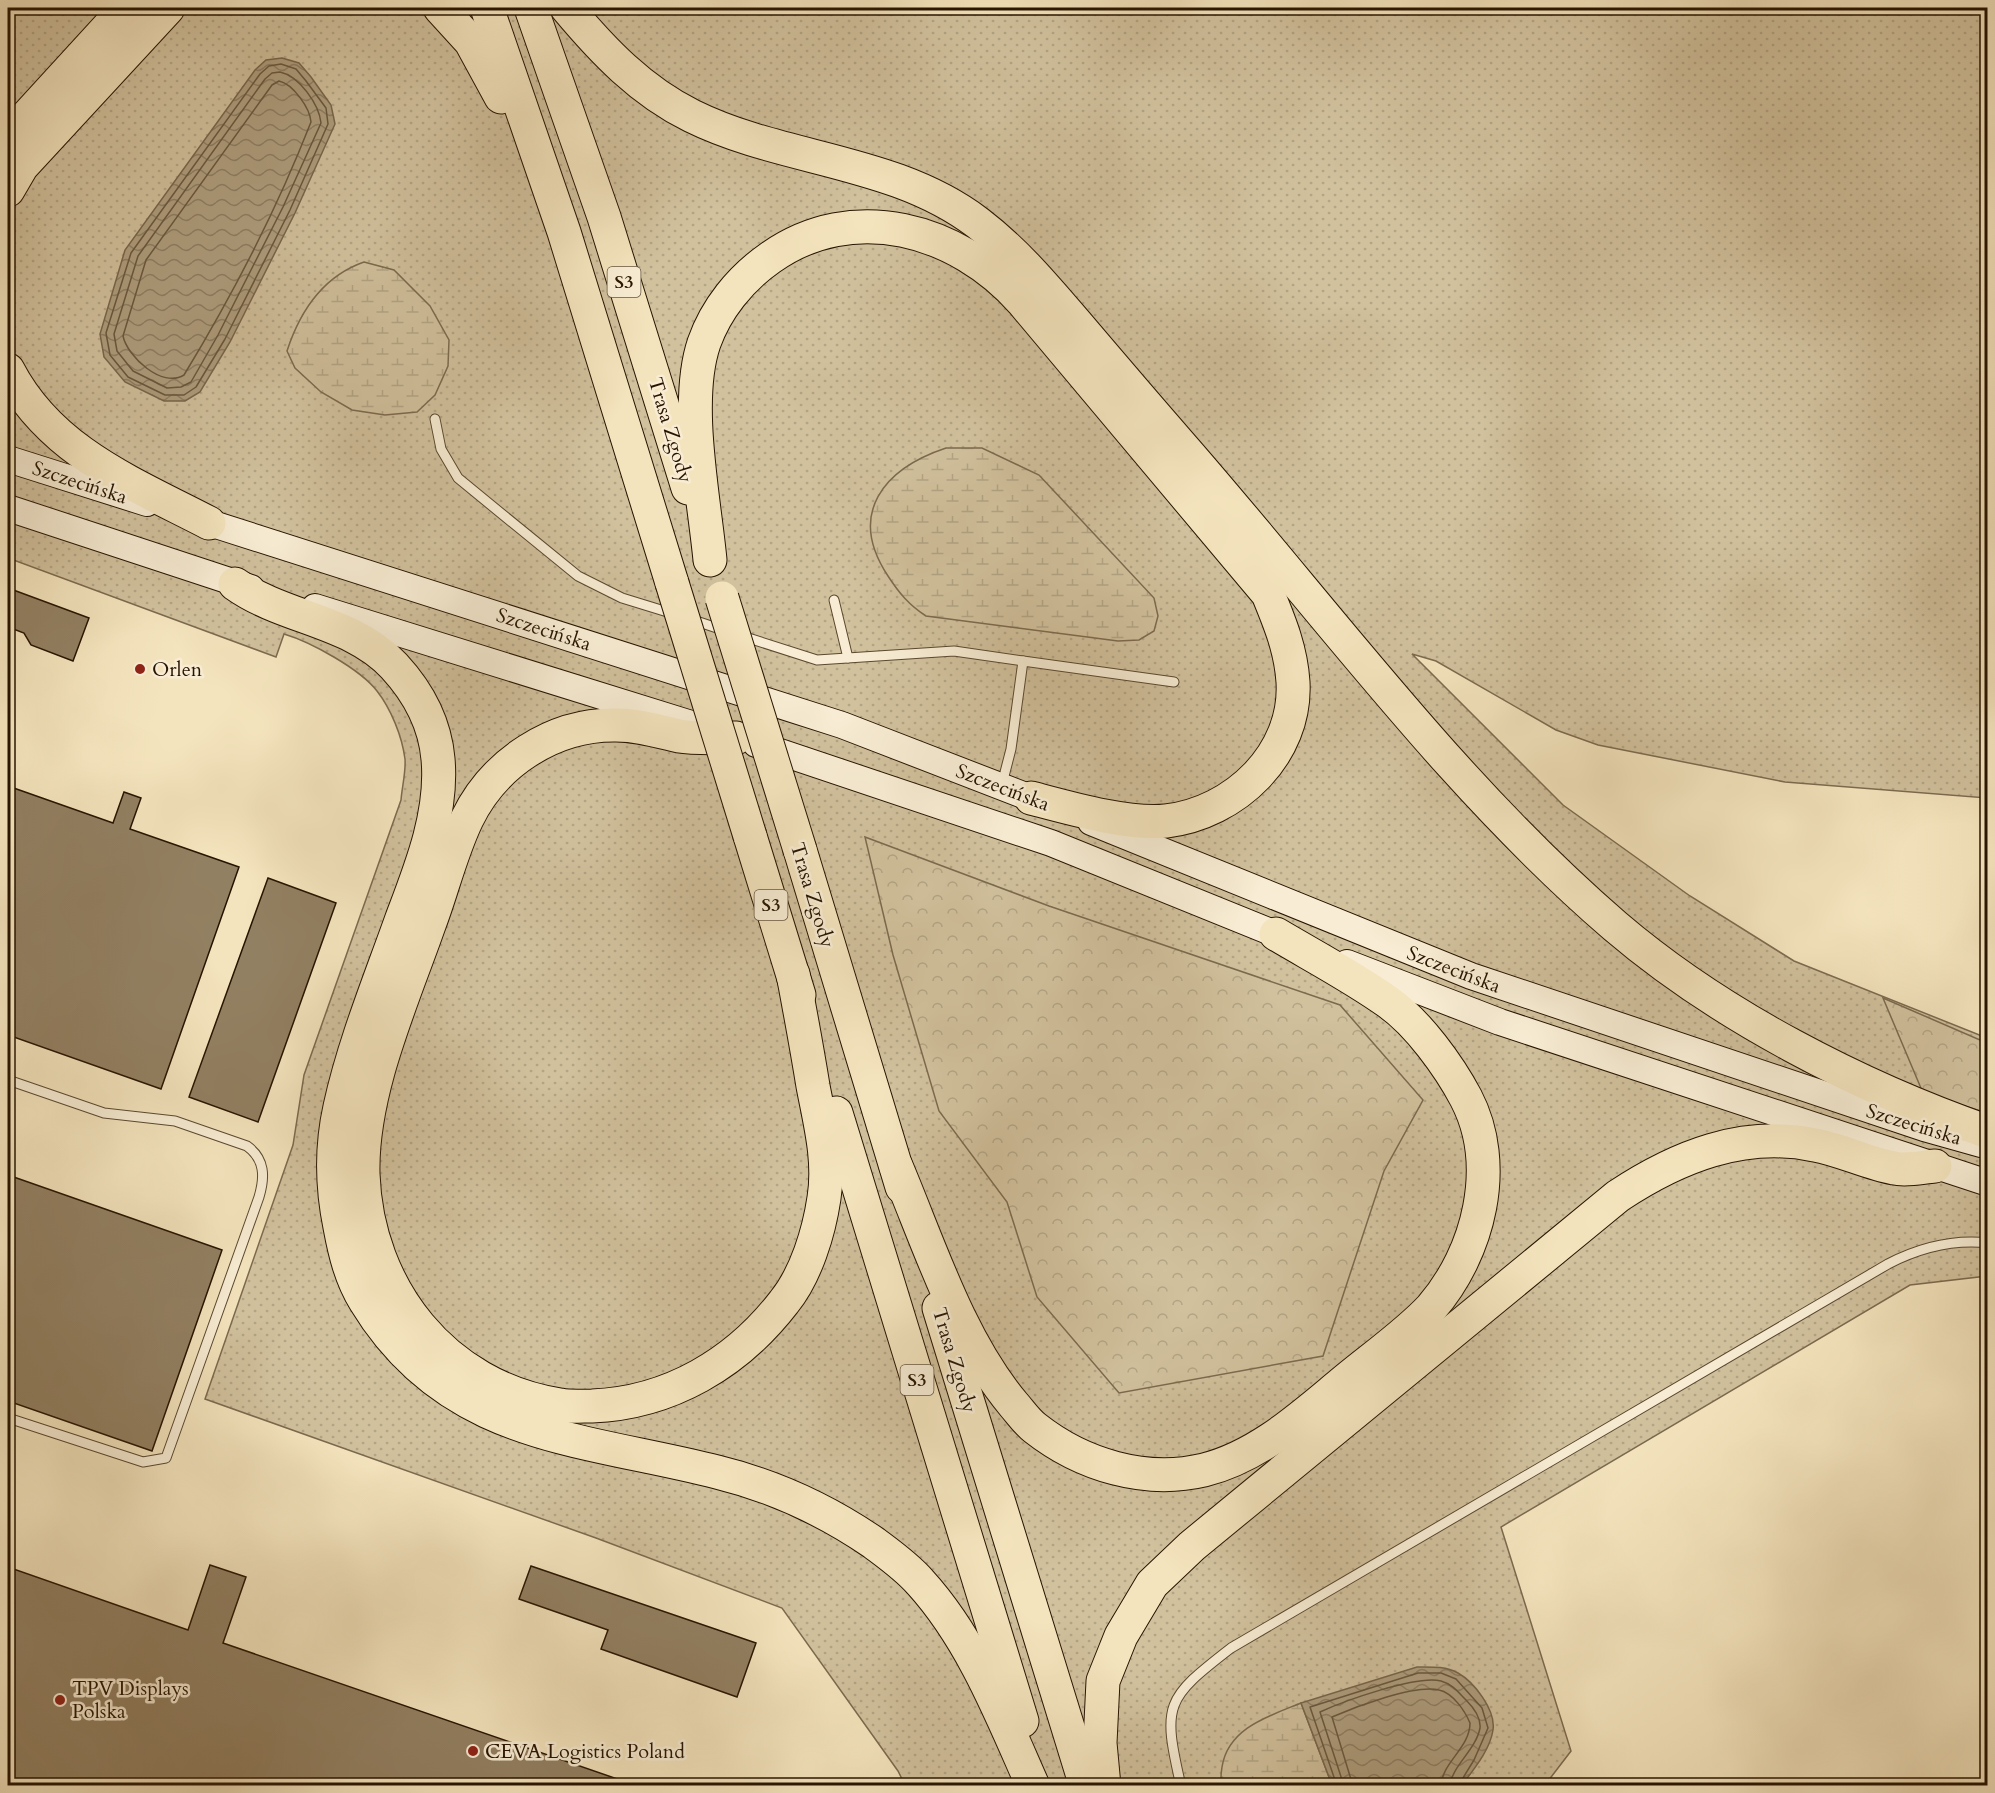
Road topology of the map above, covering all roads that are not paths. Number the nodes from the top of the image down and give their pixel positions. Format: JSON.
{"nodes":[{"id":1,"x":126,"y":8,"type":"edge"},
{"id":2,"x":168,"y":8,"type":"edge"},
{"id":3,"x":440,"y":8,"type":"edge"},
{"id":4,"x":487,"y":8,"type":"edge"},
{"id":5,"x":531,"y":8,"type":"edge"},
{"id":6,"x":567,"y":8,"type":"edge"},
{"id":7,"x":8,"y":137,"type":"edge"},
{"id":8,"x":8,"y":190,"type":"edge"},
{"id":9,"x":564,"y":232,"type":"junction"},
{"id":10,"x":8,"y":370,"type":"edge"},
{"id":11,"x":435,"y":420,"type":"dead end"},
{"id":12,"x":8,"y":459,"type":"edge"},
{"id":13,"x":8,"y":508,"type":"edge"},
{"id":14,"x":209,"y":523,"type":"junction"},
{"id":15,"x":710,"y":560,"type":"junction"},
{"id":16,"x":235,"y":584,"type":"junction"},
{"id":17,"x":834,"y":600,"type":"dead end"},
{"id":18,"x":848,"y":658,"type":"junction"},
{"id":19,"x":1023,"y":661,"type":"junction"},
{"id":20,"x":1174,"y":682,"type":"dead end"},
{"id":21,"x":736,"y":738,"type":"junction"},
{"id":22,"x":1001,"y":786,"type":"junction"},
{"id":23,"x":1031,"y":798,"type":"junction"},
{"id":24,"x":1276,"y":934,"type":"junction"},
{"id":25,"x":793,"y":974,"type":"junction"},
{"id":26,"x":8,"y":1080,"type":"edge"},
{"id":27,"x":1988,"y":1132,"type":"edge"},
{"id":28,"x":1988,"y":1146,"type":"edge"},
{"id":29,"x":896,"y":1166,"type":"junction"},
{"id":30,"x":1935,"y":1166,"type":"junction"},
{"id":31,"x":1988,"y":1183,"type":"edge"},
{"id":32,"x":1988,"y":1243,"type":"edge"},
{"id":33,"x":8,"y":1418,"type":"edge"},
{"id":34,"x":1034,"y":1785,"type":"edge"},
{"id":35,"x":1042,"y":1785,"type":"edge"},
{"id":36,"x":1086,"y":1785,"type":"edge"},
{"id":37,"x":1104,"y":1785,"type":"edge"},
{"id":38,"x":1181,"y":1785,"type":"edge"}],
"edges":[{"from":1,"to":7,"type":"highway"},
{"from":2,"to":8,"type":"highway"},
{"from":3,"to":9,"type":"highway"},
{"from":4,"to":9,"type":"highway","number":"S3"},
{"from":5,"to":15,"type":"highway","name":"Trasa Zgody","number":"S3"},
{"from":6,"to":27,"type":"highway"},
{"from":9,"to":25,"type":"highway","number":"S3","bridge":true},
{"from":10,"to":14,"type":"highway"},
{"from":11,"to":18,"type":"lane"},
{"from":12,"to":14,"type":"main road","name":"Szczecińska"},
{"from":13,"to":16,"type":"main road","name":"Szczecińska"},
{"from":14,"to":22,"type":"main road","name":"Szczecińska"},
{"from":15,"to":23,"type":"highway"},
{"from":15,"to":29,"type":"highway","name":"Trasa Zgody","number":"S3","bridge":true},
{"from":16,"to":21,"type":"main road","name":"Szczecińska"},
{"from":16,"to":34,"type":"highway"},
{"from":17,"to":18,"type":"lane"},
{"from":18,"to":19,"type":"lane"},
{"from":19,"to":20,"type":"lane"},
{"from":19,"to":22,"type":"lane"},
{"from":21,"to":24,"type":"main road","name":"Szczecińska"},
{"from":21,"to":25,"type":"highway"},
{"from":22,"to":23,"type":"main road","name":"Szczecińska"},
{"from":23,"to":28,"type":"main road","name":"Szczecińska"},
{"from":24,"to":29,"type":"highway"},
{"from":24,"to":30,"type":"main road","name":"Szczecińska"},
{"from":25,"to":35,"type":"highway","number":"S3"},
{"from":26,"to":33,"type":"lane"},
{"from":29,"to":36,"type":"highway","name":"Trasa Zgody","number":"S3"},
{"from":30,"to":31,"type":"main road","name":"Szczecińska"},
{"from":30,"to":37,"type":"highway"},
{"from":32,"to":38,"type":"lane"}]}
